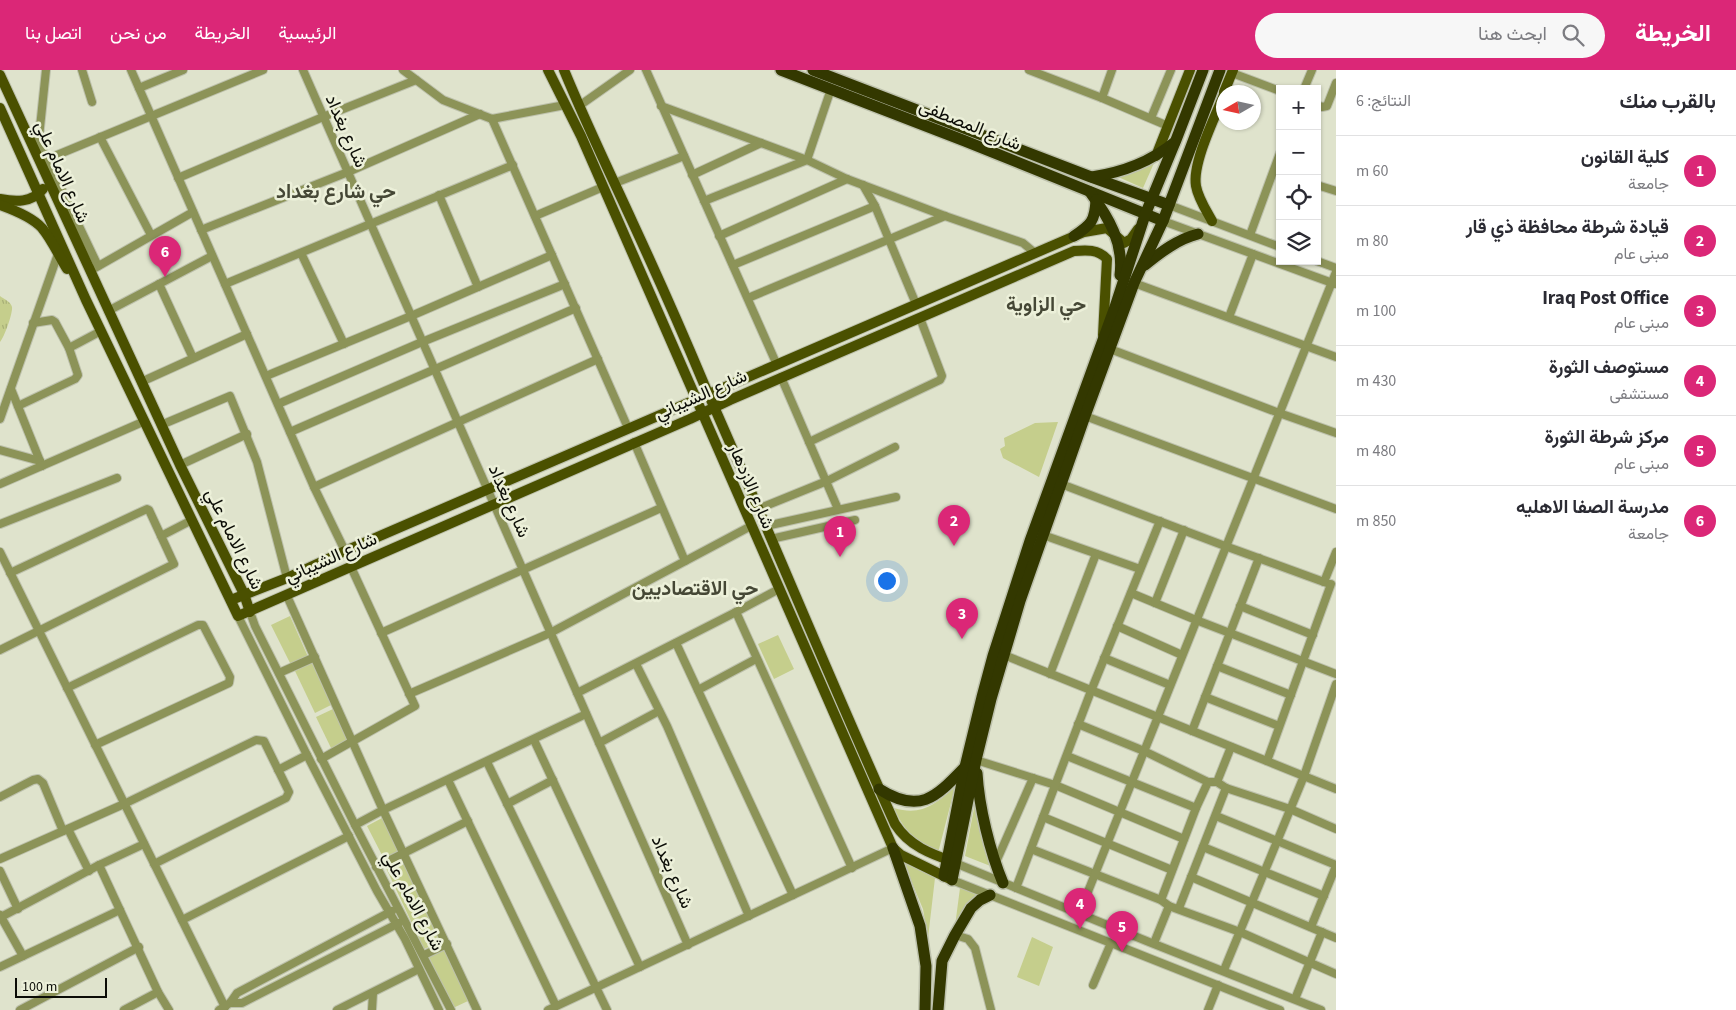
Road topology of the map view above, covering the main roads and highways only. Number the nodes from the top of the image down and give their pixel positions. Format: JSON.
{"nodes":[{"id":1,"x":548,"y":70,"type":"edge"},
{"id":2,"x":564,"y":70,"type":"edge"},
{"id":3,"x":781,"y":70,"type":"edge"},
{"id":4,"x":813,"y":70,"type":"edge"},
{"id":5,"x":1190,"y":70,"type":"edge"},
{"id":6,"x":1204,"y":70,"type":"edge"},
{"id":7,"x":1228,"y":71,"type":"edge"},
{"id":8,"x":0,"y":75,"type":"edge"},
{"id":9,"x":833,"y":79,"type":"edge"},
{"id":10,"x":1226,"y":85,"type":"edge"},
{"id":11,"x":0,"y":108,"type":"edge"},
{"id":12,"x":1216,"y":115,"type":"edge"},
{"id":13,"x":1176,"y":140,"type":"junction"},
{"id":14,"x":1156,"y":156,"type":"junction"},
{"id":15,"x":45,"y":174,"type":"junction"},
{"id":16,"x":1091,"y":177,"type":"junction"},
{"id":17,"x":39,"y":194,"type":"junction"},
{"id":18,"x":1093,"y":196,"type":"junction"},
{"id":19,"x":0,"y":199,"type":"edge"},
{"id":20,"x":1152,"y":199,"type":"junction"},
{"id":21,"x":0,"y":205,"type":"edge"},
{"id":22,"x":1169,"y":205,"type":"junction"},
{"id":23,"x":1143,"y":220,"type":"junction"},
{"id":24,"x":1163,"y":221,"type":"junction"},
{"id":25,"x":1212,"y":221,"type":"road end"},
{"id":26,"x":633,"y":223,"type":"junction"},
{"id":27,"x":68,"y":224,"type":"junction"},
{"id":28,"x":621,"y":228,"type":"junction"},
{"id":29,"x":54,"y":229,"type":"junction"},
{"id":30,"x":1198,"y":234,"type":"road end"},
{"id":31,"x":1074,"y":236,"type":"junction"},
{"id":32,"x":1117,"y":238,"type":"junction"},
{"id":33,"x":1141,"y":268,"type":"junction"},
{"id":34,"x":968,"y":282,"type":"junction"},
{"id":35,"x":974,"y":294,"type":"junction"},
{"id":36,"x":86,"y":300,"type":"junction"},
{"id":37,"x":1115,"y":306,"type":"junction"},
{"id":38,"x":1103,"y":336,"type":"junction"},
{"id":39,"x":709,"y":394,"type":"junction"},
{"id":40,"x":697,"y":400,"type":"junction"},
{"id":41,"x":714,"y":408,"type":"junction"},
{"id":42,"x":702,"y":413,"type":"junction"},
{"id":43,"x":1038,"y":536,"type":"junction"},
{"id":44,"x":244,"y":594,"type":"junction"},
{"id":45,"x":231,"y":600,"type":"junction"},
{"id":46,"x":250,"y":612,"type":"junction"},
{"id":47,"x":238,"y":616,"type":"joint"},
{"id":48,"x":818,"y":650,"type":"junction"},
{"id":49,"x":807,"y":654,"type":"junction"},
{"id":50,"x":976,"y":760,"type":"junction"},
{"id":51,"x":965,"y":767,"type":"junction"},
{"id":52,"x":879,"y":790,"type":"junction"},
{"id":53,"x":893,"y":848,"type":"junction"},
{"id":54,"x":951,"y":861,"type":"junction"},
{"id":55,"x":948,"y":878,"type":"joint"},
{"id":56,"x":1003,"y":883,"type":"road end"},
{"id":57,"x":990,"y":895,"type":"road end"},
{"id":58,"x":926,"y":1005,"type":"edge"},
{"id":59,"x":938,"y":1010,"type":"edge"}],
"edges":[{"from":1,"to":28,"type":"main road","name":"شارع الازدهار"},
{"from":2,"to":26,"type":"main road","name":"شارع الازدهار"},
{"from":3,"to":9,"type":"highway","name":"شارع المصطفى"},
{"from":4,"to":9,"type":"highway","name":"شارع المصطفى"},
{"from":5,"to":14,"type":"main road"},
{"from":6,"to":13,"type":"highway"},
{"from":7,"to":10,"type":"main road"},
{"from":7,"to":22,"type":"highway"},
{"from":8,"to":15,"type":"main road","name":"شارع الامام علي"},
{"from":9,"to":16,"type":"highway","name":"شارع المصطفى"},
{"from":9,"to":18,"type":"highway","name":"شارع المصطفى"},
{"from":11,"to":17,"type":"main road","name":"شارع الامام علي"},
{"from":12,"to":25,"type":"main road"},
{"from":13,"to":14,"type":"highway"},
{"from":13,"to":20,"type":"highway"},
{"from":14,"to":16,"type":"highway"},
{"from":15,"to":17,"type":"main road"},
{"from":15,"to":27,"type":"main road","name":"شارع الامام علي"},
{"from":16,"to":20,"type":"highway","name":"شارع المصطفى"},
{"from":17,"to":19,"type":"main road"},
{"from":17,"to":29,"type":"main road","name":"شارع الامام علي"},
{"from":18,"to":23,"type":"highway","name":"شارع المصطفى"},
{"from":18,"to":31,"type":"highway"},
{"from":18,"to":32,"type":"highway"},
{"from":20,"to":22,"type":"highway","name":"شارع المصطفى"},
{"from":20,"to":23,"type":"highway"},
{"from":21,"to":36,"type":"main road","name":"شارع الامام علي"},
{"from":22,"to":24,"type":"highway"},
{"from":23,"to":24,"type":"highway","name":"شارع المصطفى"},
{"from":23,"to":32,"type":"main road"},
{"from":23,"to":37,"type":"highway"},
{"from":24,"to":33,"type":"highway"},
{"from":26,"to":28,"type":"main road"},
{"from":26,"to":39,"type":"main road","name":"شارع الازدهار"},
{"from":27,"to":29,"type":"main road"},
{"from":27,"to":44,"type":"main road","name":"شارع الامام علي"},
{"from":28,"to":40,"type":"main road","name":"شارع الازدهار"},
{"from":29,"to":36,"type":"main road","name":"شارع الامام علي"},
{"from":30,"to":33,"type":"highway"},
{"from":31,"to":32,"type":"main road","name":"شارع الشيباني"},
{"from":31,"to":34,"type":"main road","name":"شارع الشيباني"},
{"from":32,"to":37,"type":"highway"},
{"from":33,"to":43,"type":"highway"},
{"from":34,"to":35,"type":"main road"},
{"from":34,"to":39,"type":"main road","name":"شارع الشيباني"},
{"from":35,"to":38,"type":"main road","name":"شارع الشيباني"},
{"from":35,"to":41,"type":"main road","name":"شارع الشيباني"},
{"from":36,"to":45,"type":"main road","name":"شارع الامام علي"},
{"from":37,"to":38,"type":"highway"},
{"from":38,"to":43,"type":"highway"},
{"from":39,"to":40,"type":"main road","name":"شارع الشيباني"},
{"from":39,"to":41,"type":"main road","name":"شارع الازدهار"},
{"from":40,"to":42,"type":"main road","name":"شارع الازدهار"},
{"from":40,"to":44,"type":"main road","name":"شارع الشيباني"},
{"from":41,"to":42,"type":"main road","name":"شارع الشيباني"},
{"from":41,"to":48,"type":"main road","name":"شارع الازدهار"},
{"from":42,"to":46,"type":"main road","name":"شارع الشيباني"},
{"from":42,"to":49,"type":"main road","name":"شارع الازدهار"},
{"from":43,"to":50,"type":"highway"},
{"from":43,"to":51,"type":"highway"},
{"from":44,"to":45,"type":"main road","name":"شارع الشيباني"},
{"from":44,"to":46,"type":"main road","name":"شارع الامام علي"},
{"from":45,"to":47,"type":"main road","name":"شارع الامام علي"},
{"from":46,"to":47,"type":"main road","name":"شارع الشيباني"},
{"from":48,"to":49,"type":"main road"},
{"from":48,"to":52,"type":"main road","name":"شارع الازدهار"},
{"from":49,"to":53,"type":"main road","name":"شارع الازدهار"},
{"from":50,"to":54,"type":"highway"},
{"from":50,"to":56,"type":"highway"},
{"from":51,"to":52,"type":"highway"},
{"from":51,"to":54,"type":"highway"},
{"from":52,"to":54,"type":"main road","name":"شارع الازدهار"},
{"from":53,"to":55,"type":"main road"},
{"from":53,"to":58,"type":"highway"},
{"from":54,"to":55,"type":"highway"},
{"from":57,"to":59,"type":"highway"}]}
